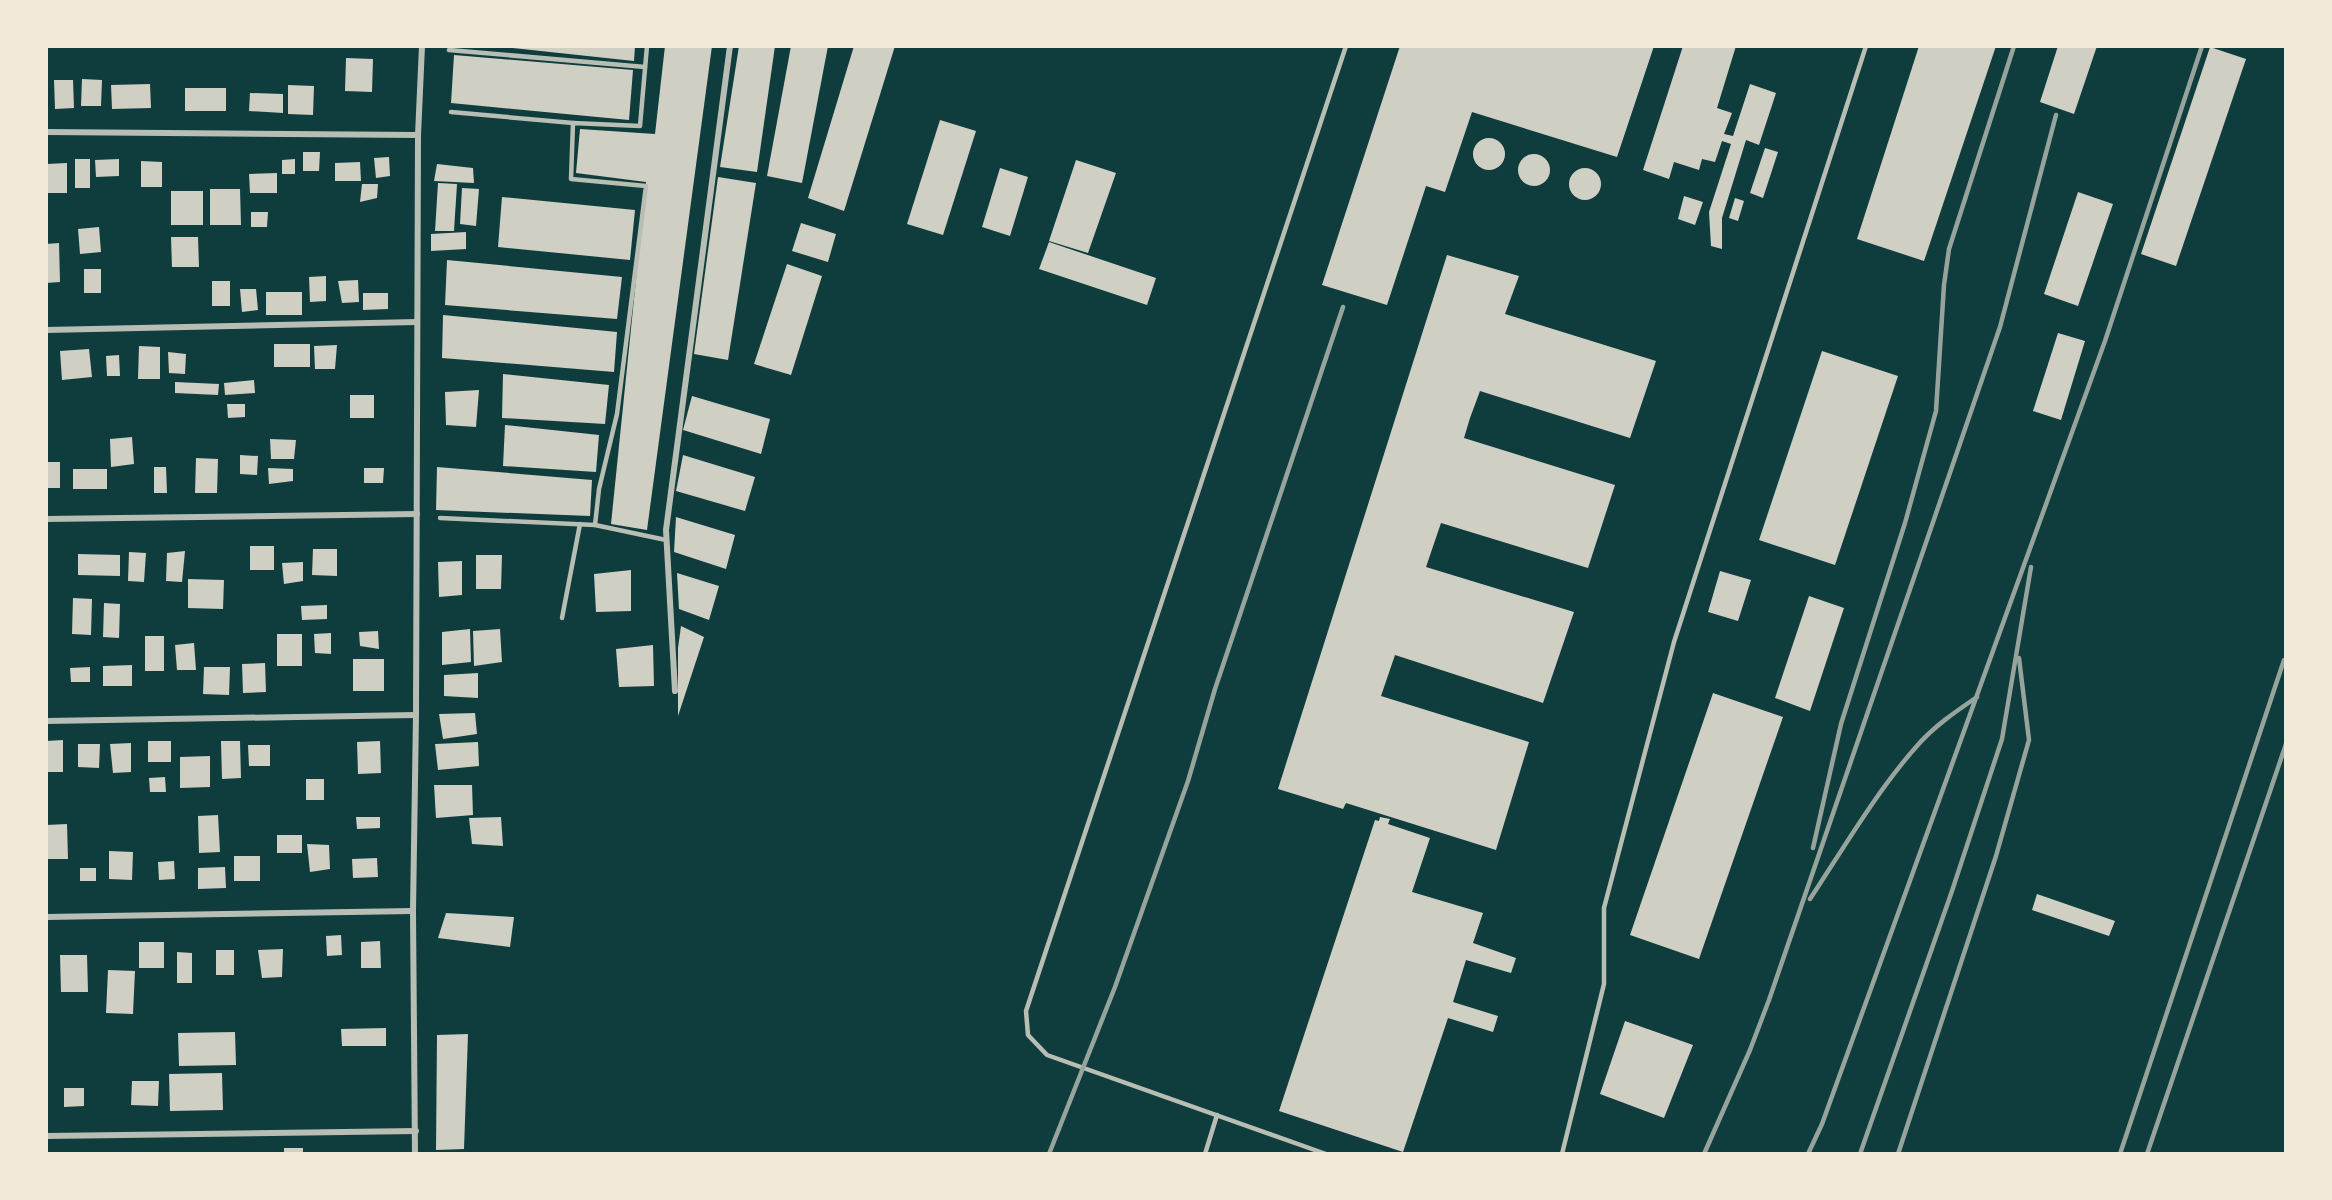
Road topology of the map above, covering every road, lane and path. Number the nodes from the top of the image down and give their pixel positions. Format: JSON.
{"nodes":[{"id":1,"x":422,"y":46,"type":"edge"},
{"id":2,"x":647,"y":46,"type":"edge"},
{"id":3,"x":730,"y":46,"type":"edge"},
{"id":4,"x":1346,"y":46,"type":"edge"},
{"id":5,"x":1866,"y":46,"type":"edge"},
{"id":6,"x":449,"y":50,"type":"dead end"},
{"id":7,"x":645,"y":67,"type":"junction"},
{"id":8,"x":451,"y":112,"type":"dead end"},
{"id":9,"x":573,"y":123,"type":"junction"},
{"id":10,"x":46,"y":132,"type":"edge"},
{"id":11,"x":418,"y":135,"type":"junction"},
{"id":12,"x":417,"y":322,"type":"junction"},
{"id":13,"x":46,"y":330,"type":"edge"},
{"id":14,"x":417,"y":514,"type":"junction"},
{"id":15,"x":440,"y":518,"type":"dead end"},
{"id":16,"x":46,"y":519,"type":"edge"},
{"id":17,"x":580,"y":524,"type":"junction"},
{"id":18,"x":595,"y":525,"type":"junction"},
{"id":19,"x":666,"y":540,"type":"junction"},
{"id":20,"x":562,"y":618,"type":"dead end"},
{"id":21,"x":675,"y":692,"type":"dead end"},
{"id":22,"x":416,"y":715,"type":"junction"},
{"id":23,"x":46,"y":721,"type":"edge"},
{"id":24,"x":413,"y":910,"type":"junction"},
{"id":25,"x":46,"y":917,"type":"edge"},
{"id":26,"x":1217,"y":1115,"type":"junction"},
{"id":27,"x":416,"y":1131,"type":"junction"},
{"id":28,"x":46,"y":1137,"type":"edge"},
{"id":29,"x":415,"y":1154,"type":"edge"},
{"id":30,"x":1205,"y":1154,"type":"edge"},
{"id":31,"x":1326,"y":1154,"type":"edge"},
{"id":32,"x":1562,"y":1154,"type":"edge"}],
"edges":[{"from":1,"to":11,"type":"street"},
{"from":2,"to":7,"type":"lane"},
{"from":3,"to":19,"type":"street"},
{"from":4,"to":26,"type":"lane"},
{"from":5,"to":32,"type":"lane"},
{"from":6,"to":7,"type":"lane"},
{"from":7,"to":9,"type":"lane"},
{"from":8,"to":9,"type":"lane"},
{"from":9,"to":18,"type":"lane"},
{"from":10,"to":11,"type":"street"},
{"from":11,"to":12,"type":"street"},
{"from":12,"to":13,"type":"street"},
{"from":12,"to":14,"type":"street"},
{"from":14,"to":16,"type":"street"},
{"from":14,"to":22,"type":"street"},
{"from":15,"to":17,"type":"lane"},
{"from":17,"to":18,"type":"lane"},
{"from":17,"to":20,"type":"lane"},
{"from":18,"to":19,"type":"lane"},
{"from":19,"to":21,"type":"street"},
{"from":22,"to":23,"type":"street"},
{"from":22,"to":24,"type":"street"},
{"from":24,"to":25,"type":"street"},
{"from":24,"to":27,"type":"street"},
{"from":26,"to":30,"type":"lane"},
{"from":26,"to":31,"type":"lane"},
{"from":27,"to":28,"type":"street"},
{"from":27,"to":29,"type":"street"}]}
